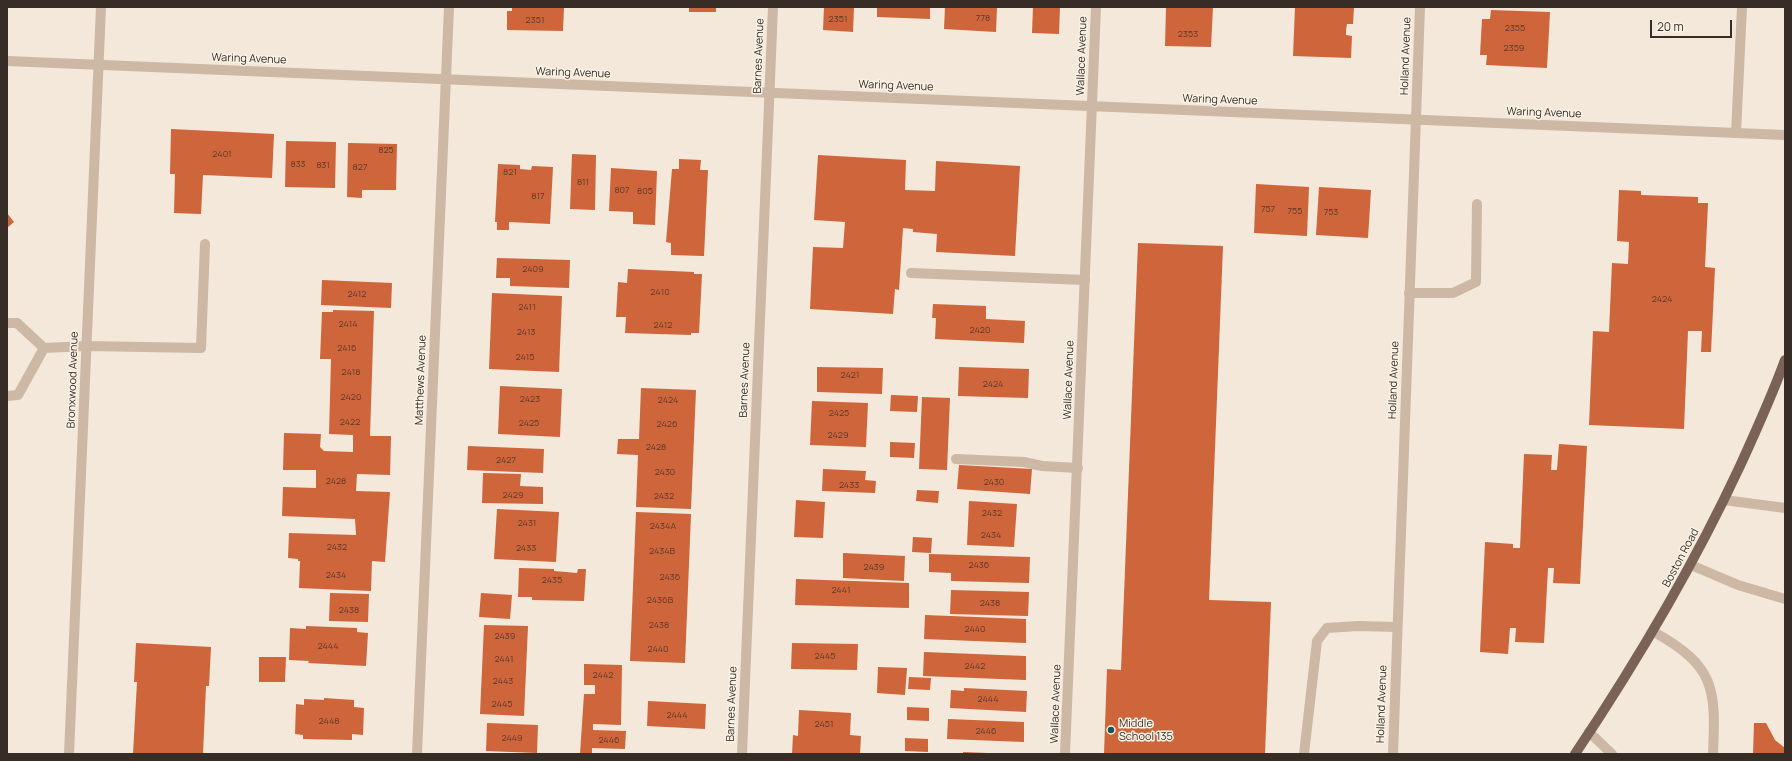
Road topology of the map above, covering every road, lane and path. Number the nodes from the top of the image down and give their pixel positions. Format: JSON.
{"nodes":[{"id":1,"x":101,"y":7,"type":"edge"},
{"id":2,"x":449,"y":7,"type":"edge"},
{"id":3,"x":773,"y":7,"type":"edge"},
{"id":4,"x":1096,"y":7,"type":"edge"},
{"id":5,"x":1420,"y":7,"type":"edge"},
{"id":6,"x":1742,"y":7,"type":"edge"},
{"id":7,"x":7,"y":61,"type":"edge"},
{"id":8,"x":99,"y":65,"type":"junction"},
{"id":9,"x":446,"y":79,"type":"junction"},
{"id":10,"x":769,"y":93,"type":"junction"},
{"id":11,"x":1093,"y":106,"type":"junction"},
{"id":12,"x":1416,"y":120,"type":"junction"},
{"id":13,"x":1736,"y":133,"type":"junction"},
{"id":14,"x":1785,"y":135,"type":"edge"},
{"id":15,"x":1477,"y":204,"type":"dead end"},
{"id":16,"x":204,"y":244,"type":"dead end"},
{"id":17,"x":911,"y":273,"type":"dead end"},
{"id":18,"x":1085,"y":280,"type":"junction"},
{"id":19,"x":1409,"y":293,"type":"junction"},
{"id":20,"x":7,"y":323,"type":"edge"},
{"id":21,"x":87,"y":346,"type":"junction"},
{"id":22,"x":44,"y":348,"type":"junction"},
{"id":23,"x":1785,"y":360,"type":"edge"},
{"id":24,"x":7,"y":396,"type":"edge"},
{"id":25,"x":956,"y":459,"type":"dead end"},
{"id":26,"x":1078,"y":468,"type":"junction"},
{"id":27,"x":1724,"y":500,"type":"junction"},
{"id":28,"x":1785,"y":508,"type":"edge"},
{"id":29,"x":1691,"y":565,"type":"junction"},
{"id":30,"x":1785,"y":599,"type":"edge"},
{"id":31,"x":1397,"y":627,"type":"junction"},
{"id":32,"x":1654,"y":632,"type":"junction"},
{"id":33,"x":1589,"y":732,"type":"junction"},
{"id":34,"x":69,"y":754,"type":"edge"},
{"id":35,"x":417,"y":754,"type":"edge"},
{"id":36,"x":742,"y":754,"type":"edge"},
{"id":37,"x":1065,"y":754,"type":"edge"},
{"id":38,"x":1304,"y":754,"type":"edge"},
{"id":39,"x":1393,"y":754,"type":"edge"},
{"id":40,"x":1574,"y":754,"type":"edge"},
{"id":41,"x":1612,"y":754,"type":"edge"},
{"id":42,"x":1713,"y":754,"type":"edge"}],
"edges":[{"from":1,"to":8,"type":"street","name":"Bronxwood Avenue"},
{"from":2,"to":9,"type":"street","name":"Matthews Avenue"},
{"from":3,"to":10,"type":"street","name":"Barnes Avenue"},
{"from":4,"to":11,"type":"street","name":"Wallace Avenue"},
{"from":5,"to":12,"type":"street","name":"Holland Avenue"},
{"from":6,"to":13,"type":"street"},
{"from":7,"to":8,"type":"street","name":"Waring Avenue"},
{"from":8,"to":9,"type":"street","name":"Waring Avenue"},
{"from":8,"to":21,"type":"street","name":"Bronxwood Avenue"},
{"from":9,"to":10,"type":"street","name":"Waring Avenue"},
{"from":9,"to":35,"type":"street","name":"Matthews Avenue"},
{"from":10,"to":11,"type":"street","name":"Waring Avenue"},
{"from":10,"to":36,"type":"street","name":"Barnes Avenue"},
{"from":11,"to":12,"type":"street","name":"Waring Avenue"},
{"from":11,"to":18,"type":"street","name":"Wallace Avenue"},
{"from":12,"to":13,"type":"street","name":"Waring Avenue"},
{"from":12,"to":19,"type":"street","name":"Holland Avenue"},
{"from":13,"to":14,"type":"street","name":"Waring Avenue"},
{"from":15,"to":19,"type":"street"},
{"from":16,"to":21,"type":"street"},
{"from":17,"to":18,"type":"street"},
{"from":18,"to":26,"type":"street","name":"Wallace Avenue"},
{"from":19,"to":31,"type":"street","name":"Holland Avenue"},
{"from":20,"to":22,"type":"street"},
{"from":21,"to":22,"type":"street"},
{"from":21,"to":34,"type":"street","name":"Bronxwood Avenue"},
{"from":22,"to":24,"type":"street"},
{"from":23,"to":27,"type":"main road","name":"Boston Road"},
{"from":25,"to":26,"type":"street"},
{"from":26,"to":37,"type":"street","name":"Wallace Avenue"},
{"from":27,"to":28,"type":"street"},
{"from":27,"to":29,"type":"main road","name":"Boston Road"},
{"from":29,"to":30,"type":"street"},
{"from":29,"to":32,"type":"main road","name":"Boston Road"},
{"from":31,"to":38,"type":"street"},
{"from":31,"to":39,"type":"street","name":"Holland Avenue"},
{"from":32,"to":33,"type":"main road","name":"Boston Road"},
{"from":32,"to":42,"type":"street"},
{"from":33,"to":40,"type":"main road","name":"Boston Road"},
{"from":33,"to":41,"type":"street"}]}
